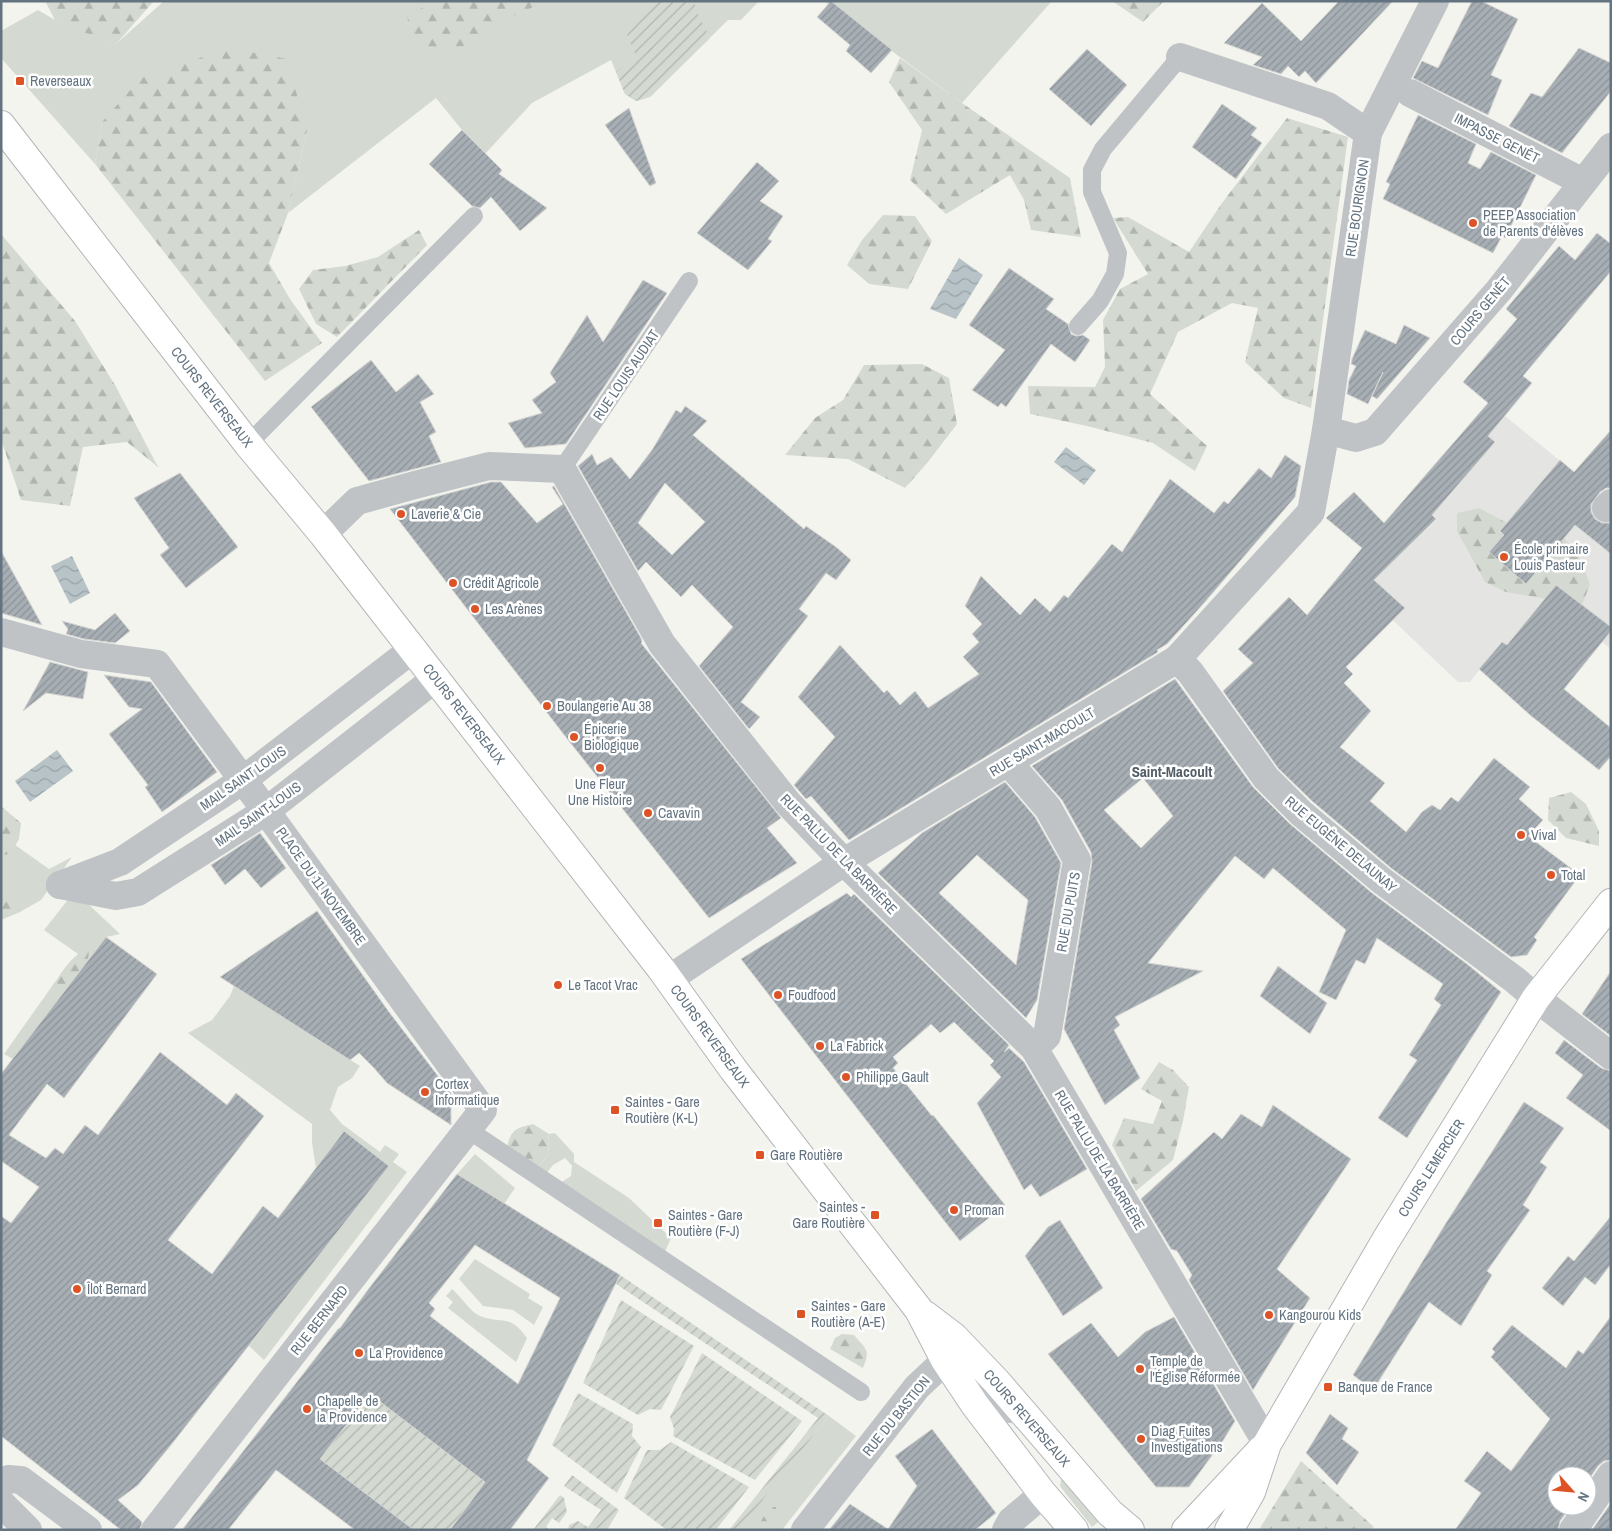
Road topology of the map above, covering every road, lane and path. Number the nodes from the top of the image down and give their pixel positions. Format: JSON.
{"nodes":[{"id":1,"x":1434,"y":1,"type":"edge"},
{"id":2,"x":1180,"y":57,"type":"joint"},
{"id":3,"x":1410,"y":93,"type":"dead end"},
{"id":4,"x":1,"y":125,"type":"edge"},
{"id":5,"x":1368,"y":133,"type":"junction"},
{"id":6,"x":1611,"y":147,"type":"edge"},
{"id":7,"x":1584,"y":182,"type":"junction"},
{"id":8,"x":474,"y":216,"type":"dead end"},
{"id":9,"x":689,"y":281,"type":"dead end"},
{"id":10,"x":1078,"y":326,"type":"dead end"},
{"id":11,"x":1326,"y":430,"type":"junction"},
{"id":12,"x":248,"y":444,"type":"junction"},
{"id":13,"x":562,"y":469,"type":"junction"},
{"id":14,"x":324,"y":534,"type":"junction"},
{"id":15,"x":1,"y":632,"type":"edge"},
{"id":16,"x":413,"y":649,"type":"junction"},
{"id":17,"x":1177,"y":659,"type":"junction"},
{"id":18,"x":436,"y":678,"type":"junction"},
{"id":19,"x":1008,"y":762,"type":"junction"},
{"id":20,"x":244,"y":780,"type":"junction"},
{"id":21,"x":266,"y":811,"type":"junction"},
{"id":22,"x":844,"y":862,"type":"junction"},
{"id":23,"x":60,"y":885,"type":"joint"},
{"id":24,"x":1611,"y":903,"type":"edge"},
{"id":25,"x":669,"y":979,"type":"junction"},
{"id":26,"x":1536,"y":998,"type":"junction"},
{"id":27,"x":1034,"y":1048,"type":"junction"},
{"id":28,"x":1611,"y":1056,"type":"edge"},
{"id":29,"x":475,"y":1119,"type":"junction"},
{"id":30,"x":919,"y":1310,"type":"junction"},
{"id":31,"x":945,"y":1360,"type":"junction"},
{"id":32,"x":861,"y":1392,"type":"dead end"},
{"id":33,"x":1021,"y":1410,"type":"junction"},
{"id":34,"x":1267,"y":1444,"type":"junction"},
{"id":35,"x":1611,"y":1476,"type":"edge"},
{"id":36,"x":1,"y":1484,"type":"edge"},
{"id":37,"x":1043,"y":1494,"type":"junction"},
{"id":38,"x":1,"y":1503,"type":"edge"},
{"id":39,"x":28,"y":1530,"type":"edge"},
{"id":40,"x":88,"y":1530,"type":"edge"},
{"id":41,"x":155,"y":1530,"type":"edge"},
{"id":42,"x":805,"y":1530,"type":"edge"},
{"id":43,"x":1006,"y":1530,"type":"edge"},
{"id":44,"x":1074,"y":1530,"type":"edge"},
{"id":45,"x":1130,"y":1530,"type":"edge"},
{"id":46,"x":1186,"y":1530,"type":"edge"},
{"id":47,"x":1228,"y":1530,"type":"edge"},
{"id":48,"x":1573,"y":1530,"type":"edge"}],
"edges":[{"from":1,"to":5,"type":"street","name":"RUE BOURIGNON"},
{"from":2,"to":5,"type":"street"},
{"from":2,"to":10,"type":"lane"},
{"from":3,"to":7,"type":"street","name":"IMPASSE GENÊT"},
{"from":4,"to":12,"type":"main road","name":"COURS REVERSEAUX"},
{"from":5,"to":11,"type":"street","name":"RUE BOURIGNON"},
{"from":6,"to":7,"type":"street","name":"COURS GENÊT"},
{"from":7,"to":11,"type":"street","name":"COURS GENÊT"},
{"from":8,"to":12,"type":"lane"},
{"from":9,"to":13,"type":"lane","name":"RUE LOUIS AUDIAT"},
{"from":11,"to":17,"type":"street","name":"RUE SAINT-MACOULT"},
{"from":12,"to":14,"type":"main road","name":"COURS REVERSEAUX"},
{"from":13,"to":14,"type":"street"},
{"from":13,"to":22,"type":"street","name":"RUE PALLU DE LA BARRIÈRE"},
{"from":14,"to":16,"type":"main road","name":"COURS REVERSEAUX"},
{"from":15,"to":20,"type":"street","name":"PLACE DU 11 NOVEMBRE"},
{"from":16,"to":18,"type":"main road","name":"COURS REVERSEAUX"},
{"from":16,"to":20,"type":"street","name":"MAIL SAINT LOUIS"},
{"from":17,"to":19,"type":"street","name":"RUE SAINT-MACOULT"},
{"from":17,"to":26,"type":"street","name":"RUE EUGÈNE DELAUNAY"},
{"from":18,"to":21,"type":"street","name":"MAIL SAINT-LOUIS"},
{"from":18,"to":25,"type":"main road","name":"COURS REVERSEAUX"},
{"from":19,"to":22,"type":"street","name":"RUE SAINT-MACOULT"},
{"from":19,"to":27,"type":"street","name":"RUE DU PUITS"},
{"from":20,"to":21,"type":"street","name":"PLACE DU 11 NOVEMBRE"},
{"from":20,"to":23,"type":"street","name":"MAIL SAINT LOUIS"},
{"from":21,"to":23,"type":"street","name":"MAIL SAINT-LOUIS"},
{"from":21,"to":29,"type":"street","name":"PLACE DU 11 NOVEMBRE"},
{"from":22,"to":25,"type":"street","name":"RUE SAINT-MACOULT"},
{"from":22,"to":27,"type":"street","name":"RUE PALLU DE LA BARRIÈRE"},
{"from":24,"to":26,"type":"main road","name":"COURS LEMERCIER"},
{"from":25,"to":30,"type":"main road","name":"COURS REVERSEAUX"},
{"from":26,"to":28,"type":"street","name":"RUE EUGÈNE DELAUNAY"},
{"from":26,"to":34,"type":"main road","name":"COURS LEMERCIER"},
{"from":27,"to":34,"type":"street","name":"RUE PALLU DE LA BARRIÈRE"},
{"from":29,"to":32,"type":"lane"},
{"from":29,"to":41,"type":"street","name":"RUE BERNARD"},
{"from":30,"to":31,"type":"main road","name":"COURS REVERSEAUX"},
{"from":30,"to":33,"type":"main road","name":"COURS REVERSEAUX"},
{"from":31,"to":33,"type":"street"},
{"from":31,"to":37,"type":"main road","name":"COURS REVERSEAUX"},
{"from":31,"to":42,"type":"street","name":"RUE DU BASTION"},
{"from":33,"to":45,"type":"main road","name":"COURS REVERSEAUX"},
{"from":34,"to":46,"type":"main road","name":"COURS LEMERCIER"},
{"from":34,"to":47,"type":"main road","name":"COURS LEMERCIER"},
{"from":35,"to":48,"type":"street"},
{"from":36,"to":40,"type":"street"},
{"from":37,"to":43,"type":"street"},
{"from":37,"to":44,"type":"main road","name":"COURS REVERSEAUX"},
{"from":38,"to":39,"type":"street"}]}
